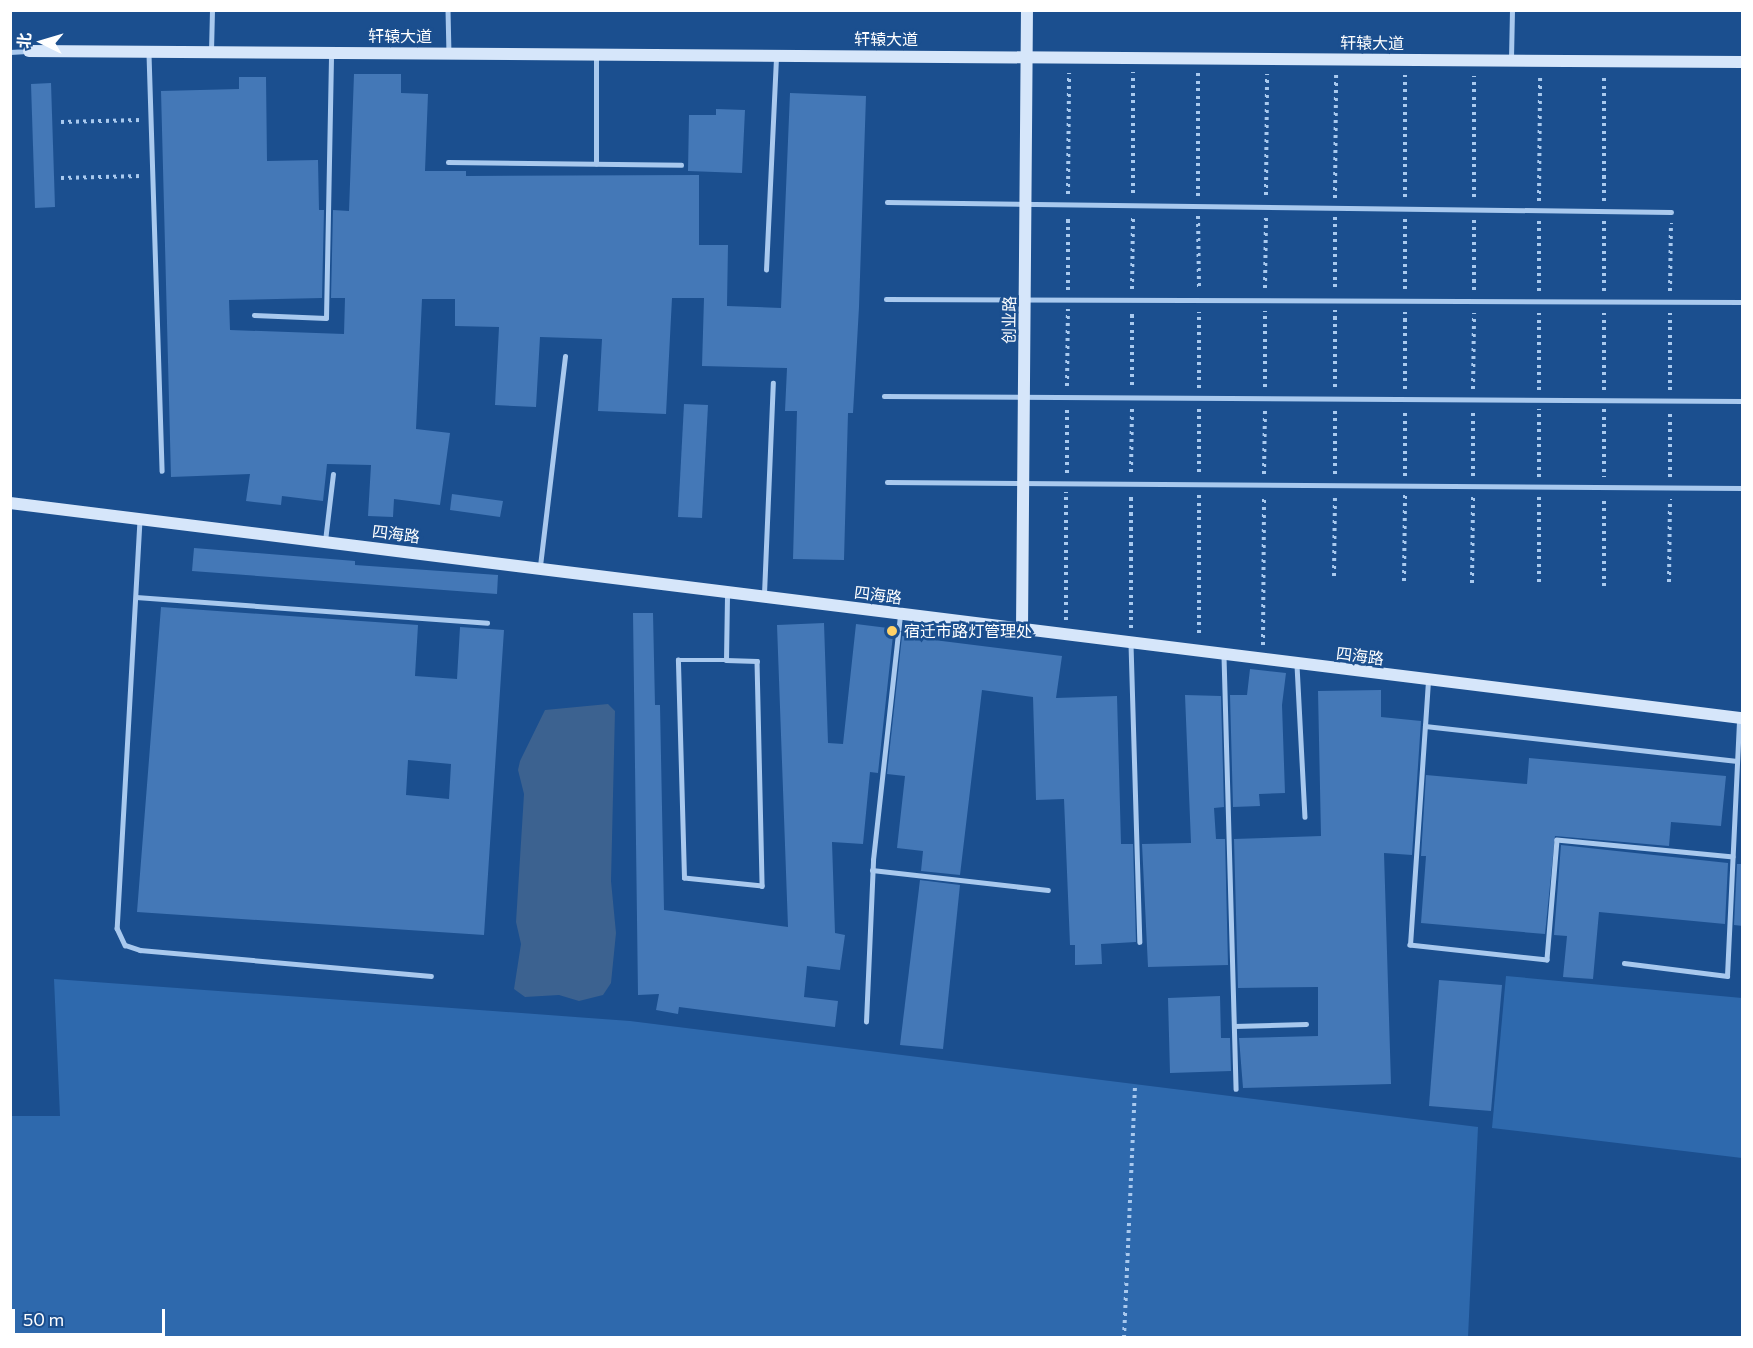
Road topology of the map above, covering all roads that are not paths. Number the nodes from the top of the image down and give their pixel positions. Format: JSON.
{"nodes":[{"id":1,"x":212,"y":10,"type":"edge"},
{"id":2,"x":448,"y":10,"type":"edge"},
{"id":3,"x":1027,"y":10,"type":"edge"},
{"id":4,"x":1512,"y":10,"type":"edge"},
{"id":5,"x":149,"y":50,"type":"junction"},
{"id":6,"x":29,"y":51,"type":"joint"},
{"id":7,"x":211,"y":51,"type":"junction"},
{"id":8,"x":10,"y":52,"type":"edge"},
{"id":9,"x":331,"y":52,"type":"junction"},
{"id":10,"x":449,"y":52,"type":"junction"},
{"id":11,"x":596,"y":54,"type":"junction"},
{"id":12,"x":776,"y":55,"type":"junction"},
{"id":13,"x":1028,"y":57,"type":"junction"},
{"id":14,"x":1511,"y":61,"type":"junction"},
{"id":15,"x":1743,"y":62,"type":"edge"},
{"id":16,"x":448,"y":162,"type":"dead end"},
{"id":17,"x":596,"y":164,"type":"junction"},
{"id":18,"x":681,"y":165,"type":"dead end"},
{"id":19,"x":887,"y":202,"type":"dead end"},
{"id":20,"x":1026,"y":204,"type":"junction"},
{"id":21,"x":1671,"y":212,"type":"dead end"},
{"id":22,"x":766,"y":270,"type":"dead end"},
{"id":23,"x":886,"y":299,"type":"dead end"},
{"id":24,"x":1026,"y":300,"type":"junction"},
{"id":25,"x":1743,"y":302,"type":"edge"},
{"id":26,"x":254,"y":315,"type":"dead end"},
{"id":27,"x":565,"y":356,"type":"dead end"},
{"id":28,"x":773,"y":383,"type":"dead end"},
{"id":29,"x":884,"y":396,"type":"dead end"},
{"id":30,"x":1024,"y":396,"type":"junction"},
{"id":31,"x":1743,"y":400,"type":"edge"},
{"id":32,"x":162,"y":471,"type":"dead end"},
{"id":33,"x":333,"y":474,"type":"dead end"},
{"id":34,"x":887,"y":482,"type":"dead end"},
{"id":35,"x":1024,"y":483,"type":"junction"},
{"id":36,"x":1743,"y":488,"type":"edge"},
{"id":37,"x":10,"y":503,"type":"edge"},
{"id":38,"x":140,"y":518,"type":"junction"},
{"id":39,"x":325,"y":542,"type":"junction"},
{"id":40,"x":540,"y":569,"type":"junction"},
{"id":41,"x":728,"y":592,"type":"junction"},
{"id":42,"x":136,"y":597,"type":"junction"},
{"id":43,"x":763,"y":597,"type":"junction"},
{"id":44,"x":900,"y":615,"type":"junction"},
{"id":45,"x":487,"y":623,"type":"dead end"},
{"id":46,"x":1022,"y":630,"type":"junction"},
{"id":47,"x":1131,"y":644,"type":"junction"},
{"id":48,"x":1224,"y":656,"type":"junction"},
{"id":49,"x":726,"y":660,"type":"junction"},
{"id":50,"x":1297,"y":665,"type":"junction"},
{"id":51,"x":1428,"y":681,"type":"junction"},
{"id":52,"x":1741,"y":718,"type":"edge"},
{"id":53,"x":1425,"y":726,"type":"junction"},
{"id":54,"x":1737,"y":761,"type":"junction"},
{"id":55,"x":1305,"y":818,"type":"dead end"},
{"id":56,"x":1733,"y":857,"type":"junction"},
{"id":57,"x":872,"y":870,"type":"junction"},
{"id":58,"x":1048,"y":890,"type":"dead end"},
{"id":59,"x":1140,"y":942,"type":"dead end"},
{"id":60,"x":1624,"y":963,"type":"dead end"},
{"id":61,"x":431,"y":976,"type":"dead end"},
{"id":62,"x":866,"y":1022,"type":"dead end"},
{"id":63,"x":1306,"y":1024,"type":"dead end"},
{"id":64,"x":1234,"y":1026,"type":"junction"},
{"id":65,"x":1236,"y":1089,"type":"dead end"}],
"edges":[{"from":1,"to":7,"type":"lane"},
{"from":2,"to":10,"type":"lane"},
{"from":3,"to":13,"type":"street","name":"创业路"},
{"from":4,"to":14,"type":"lane"},
{"from":5,"to":6,"type":"street","name":"轩辕大道"},
{"from":5,"to":7,"type":"street","name":"轩辕大道"},
{"from":5,"to":32,"type":"lane"},
{"from":6,"to":8,"type":"lane"},
{"from":7,"to":9,"type":"street","name":"轩辕大道"},
{"from":9,"to":10,"type":"street","name":"轩辕大道"},
{"from":9,"to":26,"type":"lane"},
{"from":10,"to":11,"type":"street","name":"轩辕大道"},
{"from":11,"to":12,"type":"street","name":"轩辕大道"},
{"from":11,"to":17,"type":"lane"},
{"from":12,"to":13,"type":"street","name":"轩辕大道"},
{"from":12,"to":22,"type":"lane"},
{"from":13,"to":14,"type":"street","name":"轩辕大道"},
{"from":13,"to":20,"type":"street","name":"创业路"},
{"from":14,"to":15,"type":"street","name":"轩辕大道"},
{"from":16,"to":17,"type":"lane"},
{"from":17,"to":18,"type":"lane"},
{"from":19,"to":20,"type":"lane"},
{"from":20,"to":21,"type":"lane"},
{"from":20,"to":24,"type":"street","name":"创业路"},
{"from":23,"to":24,"type":"lane"},
{"from":24,"to":25,"type":"lane"},
{"from":24,"to":30,"type":"street","name":"创业路"},
{"from":27,"to":40,"type":"lane"},
{"from":28,"to":43,"type":"lane"},
{"from":29,"to":30,"type":"lane"},
{"from":30,"to":31,"type":"lane"},
{"from":30,"to":35,"type":"street","name":"创业路"},
{"from":33,"to":39,"type":"lane"},
{"from":34,"to":35,"type":"lane"},
{"from":35,"to":36,"type":"lane"},
{"from":35,"to":46,"type":"street","name":"创业路"},
{"from":37,"to":38,"type":"street","name":"四海路"},
{"from":38,"to":39,"type":"street","name":"四海路"},
{"from":38,"to":42,"type":"lane"},
{"from":39,"to":40,"type":"street","name":"四海路"},
{"from":40,"to":41,"type":"street","name":"四海路"},
{"from":41,"to":43,"type":"street","name":"四海路"},
{"from":41,"to":49,"type":"lane"},
{"from":42,"to":45,"type":"lane"},
{"from":42,"to":61,"type":"lane"},
{"from":43,"to":44,"type":"street","name":"四海路"},
{"from":44,"to":46,"type":"street","name":"四海路"},
{"from":44,"to":57,"type":"lane"},
{"from":46,"to":47,"type":"street","name":"四海路"},
{"from":47,"to":48,"type":"street","name":"四海路"},
{"from":47,"to":59,"type":"lane"},
{"from":48,"to":50,"type":"street","name":"四海路"},
{"from":48,"to":64,"type":"lane"},
{"from":49,"to":49,"type":"lane"},
{"from":50,"to":51,"type":"street","name":"四海路"},
{"from":50,"to":55,"type":"lane"},
{"from":51,"to":52,"type":"street","name":"四海路"},
{"from":51,"to":53,"type":"lane"},
{"from":52,"to":54,"type":"lane"},
{"from":53,"to":54,"type":"lane"},
{"from":53,"to":56,"type":"lane"},
{"from":54,"to":56,"type":"lane"},
{"from":56,"to":60,"type":"lane"},
{"from":57,"to":58,"type":"lane"},
{"from":57,"to":62,"type":"lane"},
{"from":63,"to":64,"type":"lane"},
{"from":64,"to":65,"type":"lane"}]}
